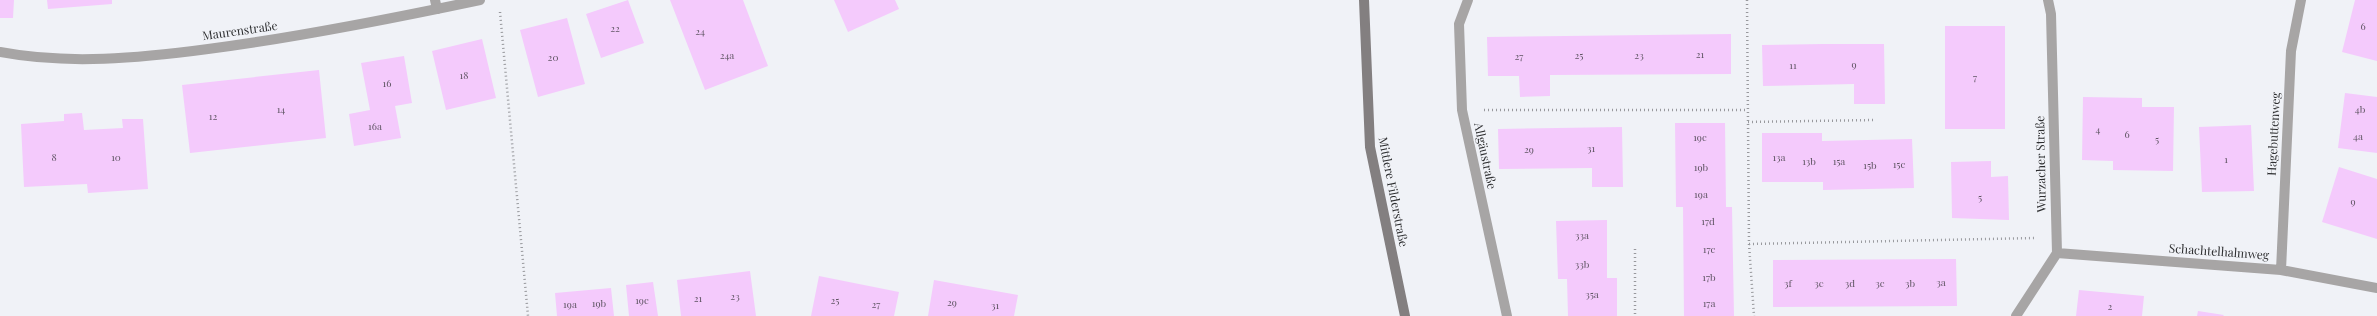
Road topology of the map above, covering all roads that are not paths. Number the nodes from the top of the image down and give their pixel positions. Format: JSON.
{"nodes":[{"id":1,"x":480,"y":0,"type":"edge"},
{"id":2,"x":1364,"y":0,"type":"edge"},
{"id":3,"x":1468,"y":0,"type":"edge"},
{"id":4,"x":2048,"y":0,"type":"edge"},
{"id":5,"x":2301,"y":0,"type":"edge"},
{"id":6,"x":436,"y":5,"type":"edge"},
{"id":7,"x":0,"y":52,"type":"edge"},
{"id":8,"x":2057,"y":253,"type":"junction"},
{"id":9,"x":2281,"y":270,"type":"junction"},
{"id":10,"x":2377,"y":288,"type":"edge"},
{"id":11,"x":1405,"y":316,"type":"edge"},
{"id":12,"x":1507,"y":316,"type":"edge"},
{"id":13,"x":2016,"y":316,"type":"edge"}],
"edges":[{"from":1,"to":6,"type":"street","name":"Maurenstraße"},
{"from":2,"to":11,"type":"main road","name":"Mittlere Filderstraße"},
{"from":3,"to":12,"type":"street","name":"Allgäustraße"},
{"from":4,"to":8,"type":"street","name":"Wurzacher Straße"},
{"from":5,"to":9,"type":"street","name":"Hagebuttenweg"},
{"from":6,"to":7,"type":"street","name":"Maurenstraße"},
{"from":8,"to":9,"type":"street","name":"Schachtelhalmweg"},
{"from":8,"to":13,"type":"street"},
{"from":9,"to":10,"type":"street","name":"Schachtelhalmweg"}]}
